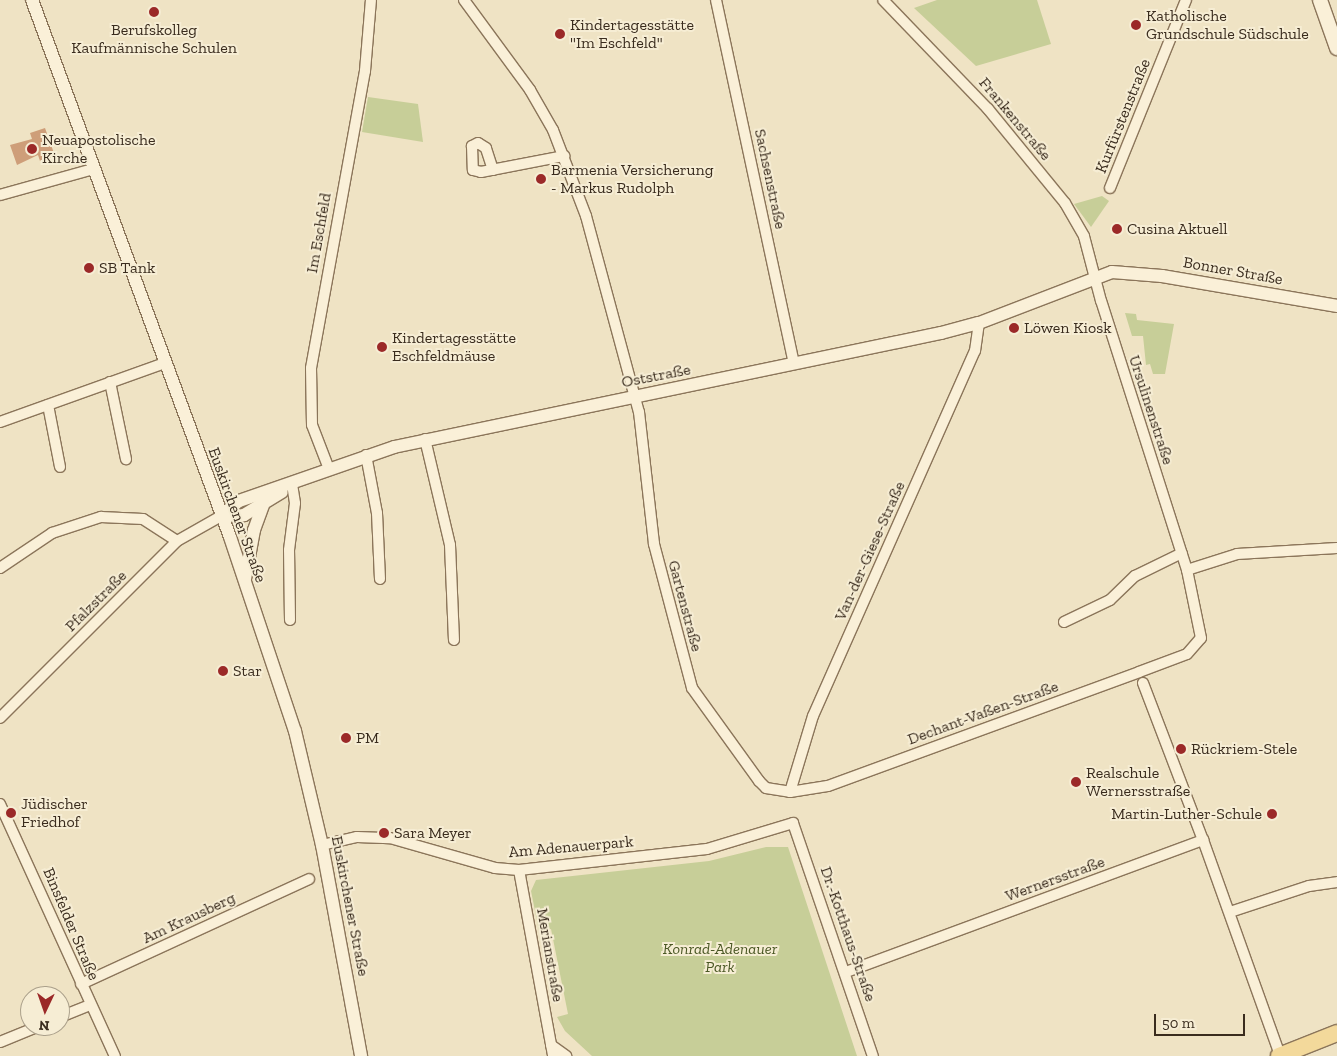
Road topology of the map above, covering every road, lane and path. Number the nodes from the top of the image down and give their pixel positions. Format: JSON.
{"nodes":[{"id":1,"x":32,"y":0,"type":"edge"},
{"id":2,"x":371,"y":0,"type":"edge"},
{"id":3,"x":464,"y":0,"type":"edge"},
{"id":4,"x":716,"y":0,"type":"edge"},
{"id":5,"x":883,"y":0,"type":"edge"},
{"id":6,"x":1186,"y":0,"type":"edge"},
{"id":7,"x":1320,"y":0,"type":"edge"},
{"id":8,"x":1337,"y":48,"type":"edge"},
{"id":9,"x":564,"y":156,"type":"junction"},
{"id":10,"x":92,"y":169,"type":"junction"},
{"id":11,"x":493,"y":170,"type":"dead end"},
{"id":12,"x":1110,"y":188,"type":"dead end"},
{"id":13,"x":0,"y":195,"type":"edge"},
{"id":14,"x":1095,"y":276,"type":"junction"},
{"id":15,"x":1337,"y":306,"type":"edge"},
{"id":16,"x":978,"y":323,"type":"junction"},
{"id":17,"x":165,"y":363,"type":"junction"},
{"id":18,"x":794,"y":364,"type":"junction"},
{"id":19,"x":110,"y":382,"type":"junction"},
{"id":20,"x":635,"y":397,"type":"junction"},
{"id":21,"x":48,"y":405,"type":"junction"},
{"id":22,"x":0,"y":422,"type":"edge"},
{"id":23,"x":426,"y":439,"type":"junction"},
{"id":24,"x":366,"y":455,"type":"junction"},
{"id":25,"x":126,"y":459,"type":"dead end"},
{"id":26,"x":60,"y":468,"type":"dead end"},
{"id":27,"x":329,"y":468,"type":"junction"},
{"id":28,"x":292,"y":485,"type":"junction"},
{"id":29,"x":264,"y":505,"type":"junction"},
{"id":30,"x":221,"y":516,"type":"junction"},
{"id":31,"x":177,"y":541,"type":"junction"},
{"id":32,"x":1337,"y":548,"type":"edge"},
{"id":33,"x":1182,"y":553,"type":"junction"},
{"id":34,"x":0,"y":568,"type":"edge"},
{"id":35,"x":1187,"y":570,"type":"junction"},
{"id":36,"x":380,"y":579,"type":"dead end"},
{"id":37,"x":244,"y":581,"type":"junction"},
{"id":38,"x":290,"y":620,"type":"dead end"},
{"id":39,"x":1064,"y":622,"type":"dead end"},
{"id":40,"x":454,"y":640,"type":"dead end"},
{"id":41,"x":1195,"y":647,"type":"joint"},
{"id":42,"x":1143,"y":683,"type":"dead end"},
{"id":43,"x":0,"y":718,"type":"edge"},
{"id":44,"x":776,"y":791,"type":"joint"},
{"id":45,"x":790,"y":792,"type":"junction"},
{"id":46,"x":0,"y":804,"type":"edge"},
{"id":47,"x":793,"y":823,"type":"joint"},
{"id":48,"x":1203,"y":840,"type":"junction"},
{"id":49,"x":322,"y":845,"type":"junction"},
{"id":50,"x":519,"y":870,"type":"junction"},
{"id":51,"x":309,"y":879,"type":"dead end"},
{"id":52,"x":1337,"y":882,"type":"edge"},
{"id":53,"x":1230,"y":912,"type":"junction"},
{"id":54,"x":846,"y":972,"type":"junction"},
{"id":55,"x":81,"y":984,"type":"junction"},
{"id":56,"x":90,"y":1005,"type":"junction"},
{"id":57,"x":70,"y":1013,"type":"edge"},
{"id":58,"x":1337,"y":1033,"type":"edge"},
{"id":59,"x":20,"y":1034,"type":"edge"},
{"id":60,"x":0,"y":1042,"type":"edge"},
{"id":61,"x":552,"y":1051,"type":"edge"},
{"id":62,"x":115,"y":1056,"type":"edge"},
{"id":63,"x":361,"y":1056,"type":"edge"},
{"id":64,"x":566,"y":1056,"type":"edge"},
{"id":65,"x":873,"y":1056,"type":"edge"},
{"id":66,"x":1280,"y":1056,"type":"edge"}],
"edges":[{"from":1,"to":10,"type":"street","name":"Euskirchener Straße"},
{"from":2,"to":27,"type":"street","name":"Im Eschfeld"},
{"from":3,"to":9,"type":"street"},
{"from":4,"to":18,"type":"street","name":"Sachsenstraße"},
{"from":5,"to":14,"type":"street","name":"Frankenstraße"},
{"from":6,"to":12,"type":"street","name":"Kurfürstenstraße"},
{"from":7,"to":8,"type":"main road"},
{"from":9,"to":11,"type":"street"},
{"from":9,"to":20,"type":"street"},
{"from":10,"to":13,"type":"street"},
{"from":10,"to":17,"type":"street","name":"Euskirchener Straße"},
{"from":14,"to":15,"type":"street","name":"Bonner Straße"},
{"from":14,"to":16,"type":"street","name":"Oststraße"},
{"from":14,"to":33,"type":"street","name":"Ursulinenstraße"},
{"from":16,"to":18,"type":"street","name":"Oststraße"},
{"from":16,"to":45,"type":"street","name":"Van-der-Giese-Straße"},
{"from":17,"to":19,"type":"street"},
{"from":17,"to":30,"type":"street","name":"Euskirchener Straße"},
{"from":18,"to":20,"type":"street","name":"Oststraße"},
{"from":19,"to":21,"type":"street"},
{"from":19,"to":25,"type":"street"},
{"from":20,"to":23,"type":"street","name":"Oststraße"},
{"from":20,"to":44,"type":"street","name":"Gartenstraße"},
{"from":21,"to":22,"type":"street"},
{"from":21,"to":26,"type":"street"},
{"from":23,"to":24,"type":"street","name":"Oststraße"},
{"from":23,"to":40,"type":"street"},
{"from":24,"to":27,"type":"street","name":"Oststraße"},
{"from":24,"to":36,"type":"street"},
{"from":27,"to":28,"type":"street","name":"Oststraße"},
{"from":28,"to":29,"type":"street","name":"Oststraße"},
{"from":28,"to":30,"type":"street","name":"Oststraße"},
{"from":28,"to":38,"type":"street"},
{"from":29,"to":30,"type":"street","name":"Oststraße"},
{"from":29,"to":37,"type":"street"},
{"from":30,"to":31,"type":"street","name":"Pfalzstraße"},
{"from":30,"to":37,"type":"street","name":"Euskirchener Straße"},
{"from":31,"to":34,"type":"street"},
{"from":31,"to":43,"type":"street","name":"Pfalzstraße"},
{"from":32,"to":35,"type":"street"},
{"from":33,"to":35,"type":"street","name":"Ursulinenstraße"},
{"from":33,"to":39,"type":"street"},
{"from":35,"to":41,"type":"street","name":"Ursulinenstraße"},
{"from":37,"to":49,"type":"street","name":"Euskirchener Straße"},
{"from":41,"to":45,"type":"street","name":"Dechant-Vaßen-Straße"},
{"from":42,"to":48,"type":"street"},
{"from":44,"to":45,"type":"street","name":"Dechant-Vaßen-Straße"},
{"from":46,"to":55,"type":"street","name":"Binsfelder Straße"},
{"from":47,"to":50,"type":"street","name":"Am Adenauerpark"},
{"from":47,"to":54,"type":"street","name":"Dr.-Kotthaus-Straße"},
{"from":48,"to":53,"type":"street"},
{"from":48,"to":54,"type":"street","name":"Wernersstraße"},
{"from":49,"to":50,"type":"street","name":"Am Adenauerpark"},
{"from":49,"to":63,"type":"street","name":"Euskirchener Straße"},
{"from":50,"to":61,"type":"street","name":"Merianstraße"},
{"from":51,"to":55,"type":"street","name":"Am Krausberg"},
{"from":52,"to":53,"type":"street"},
{"from":53,"to":66,"type":"street"},
{"from":54,"to":65,"type":"street","name":"Dr.-Kotthaus-Straße"},
{"from":55,"to":56,"type":"street","name":"Binsfelder Straße"},
{"from":56,"to":57,"type":"street"},
{"from":56,"to":62,"type":"street","name":"Binsfelder Straße"},
{"from":58,"to":66,"type":"main road"},
{"from":59,"to":60,"type":"street"},
{"from":61,"to":64,"type":"street","name":"Merianstraße"}]}
